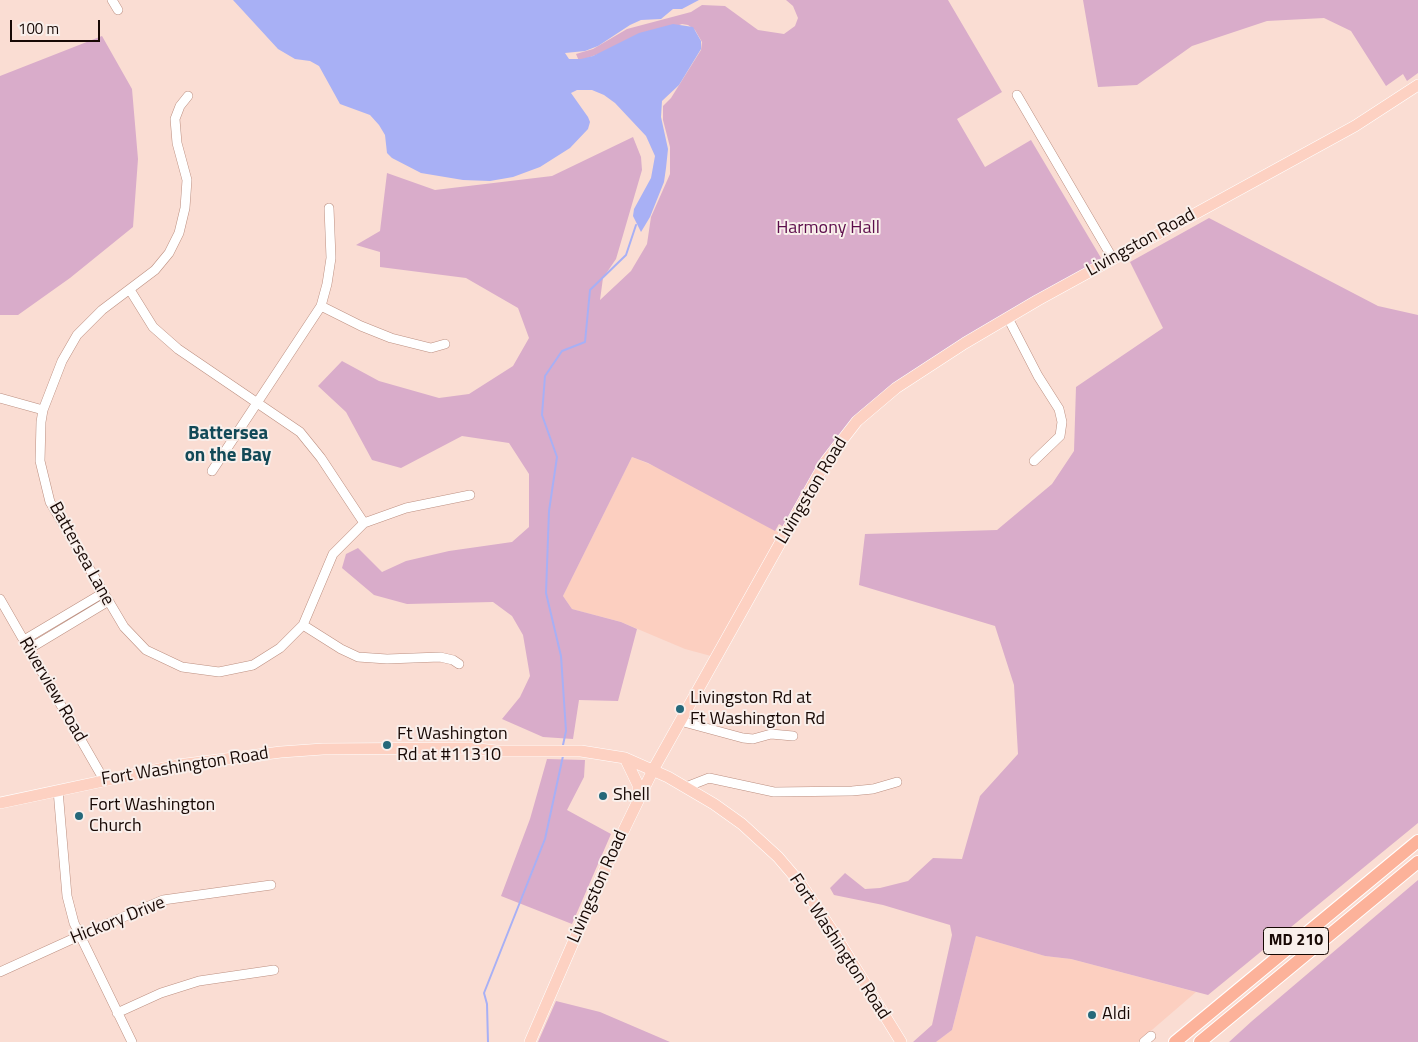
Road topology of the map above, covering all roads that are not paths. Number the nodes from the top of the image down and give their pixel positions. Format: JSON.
{"nodes":[{"id":1,"x":112,"y":0,"type":"edge"},
{"id":2,"x":118,"y":10,"type":"dead end"},
{"id":3,"x":1418,"y":85,"type":"edge"},
{"id":4,"x":1018,"y":95,"type":"dead end"},
{"id":5,"x":188,"y":96,"type":"dead end"},
{"id":6,"x":329,"y":208,"type":"dead end"},
{"id":7,"x":1114,"y":259,"type":"junction"},
{"id":8,"x":130,"y":290,"type":"junction"},
{"id":9,"x":321,"y":306,"type":"junction"},
{"id":10,"x":1008,"y":318,"type":"junction"},
{"id":11,"x":446,"y":344,"type":"dead end"},
{"id":12,"x":0,"y":398,"type":"edge"},
{"id":13,"x":258,"y":403,"type":"junction"},
{"id":14,"x":43,"y":410,"type":"junction"},
{"id":15,"x":1034,"y":461,"type":"dead end"},
{"id":16,"x":212,"y":471,"type":"dead end"},
{"id":17,"x":470,"y":495,"type":"dead end"},
{"id":18,"x":364,"y":523,"type":"junction"},
{"id":19,"x":105,"y":598,"type":"junction"},
{"id":20,"x":0,"y":599,"type":"edge"},
{"id":21,"x":303,"y":625,"type":"junction"},
{"id":22,"x":24,"y":640,"type":"junction"},
{"id":23,"x":29,"y":649,"type":"junction"},
{"id":24,"x":459,"y":664,"type":"dead end"},
{"id":25,"x":680,"y":721,"type":"junction"},
{"id":26,"x":793,"y":736,"type":"dead end"},
{"id":27,"x":625,"y":758,"type":"junction"},
{"id":28,"x":653,"y":770,"type":"junction"},
{"id":29,"x":104,"y":780,"type":"junction"},
{"id":30,"x":897,"y":782,"type":"dead end"},
{"id":31,"x":686,"y":786,"type":"junction"},
{"id":32,"x":58,"y":790,"type":"junction"},
{"id":33,"x":638,"y":798,"type":"junction"},
{"id":34,"x":0,"y":803,"type":"edge"},
{"id":35,"x":1418,"y":841,"type":"edge"},
{"id":36,"x":1418,"y":862,"type":"edge"},
{"id":37,"x":270,"y":885,"type":"dead end"},
{"id":38,"x":79,"y":936,"type":"junction"},
{"id":39,"x":274,"y":970,"type":"dead end"},
{"id":40,"x":0,"y":972,"type":"edge"},
{"id":41,"x":117,"y":1013,"type":"junction"},
{"id":42,"x":132,"y":1042,"type":"edge"},
{"id":43,"x":530,"y":1042,"type":"edge"},
{"id":44,"x":901,"y":1042,"type":"edge"},
{"id":45,"x":1175,"y":1042,"type":"edge"},
{"id":46,"x":1200,"y":1042,"type":"edge"}],
"edges":[{"from":1,"to":2,"type":"street"},
{"from":3,"to":7,"type":"main road","name":"Livingston Road"},
{"from":4,"to":7,"type":"street"},
{"from":5,"to":8,"type":"street","name":"Battersea Lane"},
{"from":6,"to":9,"type":"street"},
{"from":7,"to":10,"type":"main road","name":"Livingston Road"},
{"from":8,"to":13,"type":"street"},
{"from":8,"to":14,"type":"street","name":"Battersea Lane"},
{"from":9,"to":11,"type":"street"},
{"from":9,"to":13,"type":"street"},
{"from":10,"to":15,"type":"street"},
{"from":10,"to":25,"type":"main road","name":"Livingston Road"},
{"from":12,"to":14,"type":"street"},
{"from":13,"to":16,"type":"street"},
{"from":13,"to":18,"type":"street"},
{"from":14,"to":19,"type":"street","name":"Battersea Lane"},
{"from":17,"to":18,"type":"street","name":"Battersea Lane"},
{"from":18,"to":21,"type":"street","name":"Battersea Lane"},
{"from":19,"to":21,"type":"street","name":"Battersea Lane"},
{"from":19,"to":22,"type":"street"},
{"from":19,"to":23,"type":"street"},
{"from":20,"to":22,"type":"street","name":"Riverview Road"},
{"from":21,"to":24,"type":"street"},
{"from":22,"to":23,"type":"street","name":"Riverview Road"},
{"from":23,"to":29,"type":"street","name":"Riverview Road"},
{"from":25,"to":26,"type":"street"},
{"from":25,"to":28,"type":"main road","name":"Livingston Road"},
{"from":27,"to":28,"type":"main road","name":"Fort Washington Road"},
{"from":27,"to":29,"type":"main road","name":"Fort Washington Road"},
{"from":27,"to":33,"type":"main road"},
{"from":28,"to":31,"type":"main road","name":"Fort Washington Road"},
{"from":28,"to":33,"type":"main road","name":"Livingston Road"},
{"from":29,"to":32,"type":"main road","name":"Fort Washington Road"},
{"from":30,"to":31,"type":"street"},
{"from":31,"to":44,"type":"main road","name":"Fort Washington Road"},
{"from":32,"to":34,"type":"main road","name":"Fort Washington Road"},
{"from":32,"to":38,"type":"street"},
{"from":33,"to":43,"type":"main road","name":"Livingston Road"},
{"from":35,"to":45,"type":"highway","number":"MD 210"},
{"from":36,"to":46,"type":"highway","number":"MD 210"},
{"from":37,"to":38,"type":"street","name":"Hickory Drive"},
{"from":38,"to":40,"type":"street","name":"Hickory Drive"},
{"from":38,"to":41,"type":"street"},
{"from":39,"to":41,"type":"street"},
{"from":41,"to":42,"type":"street"}]}
